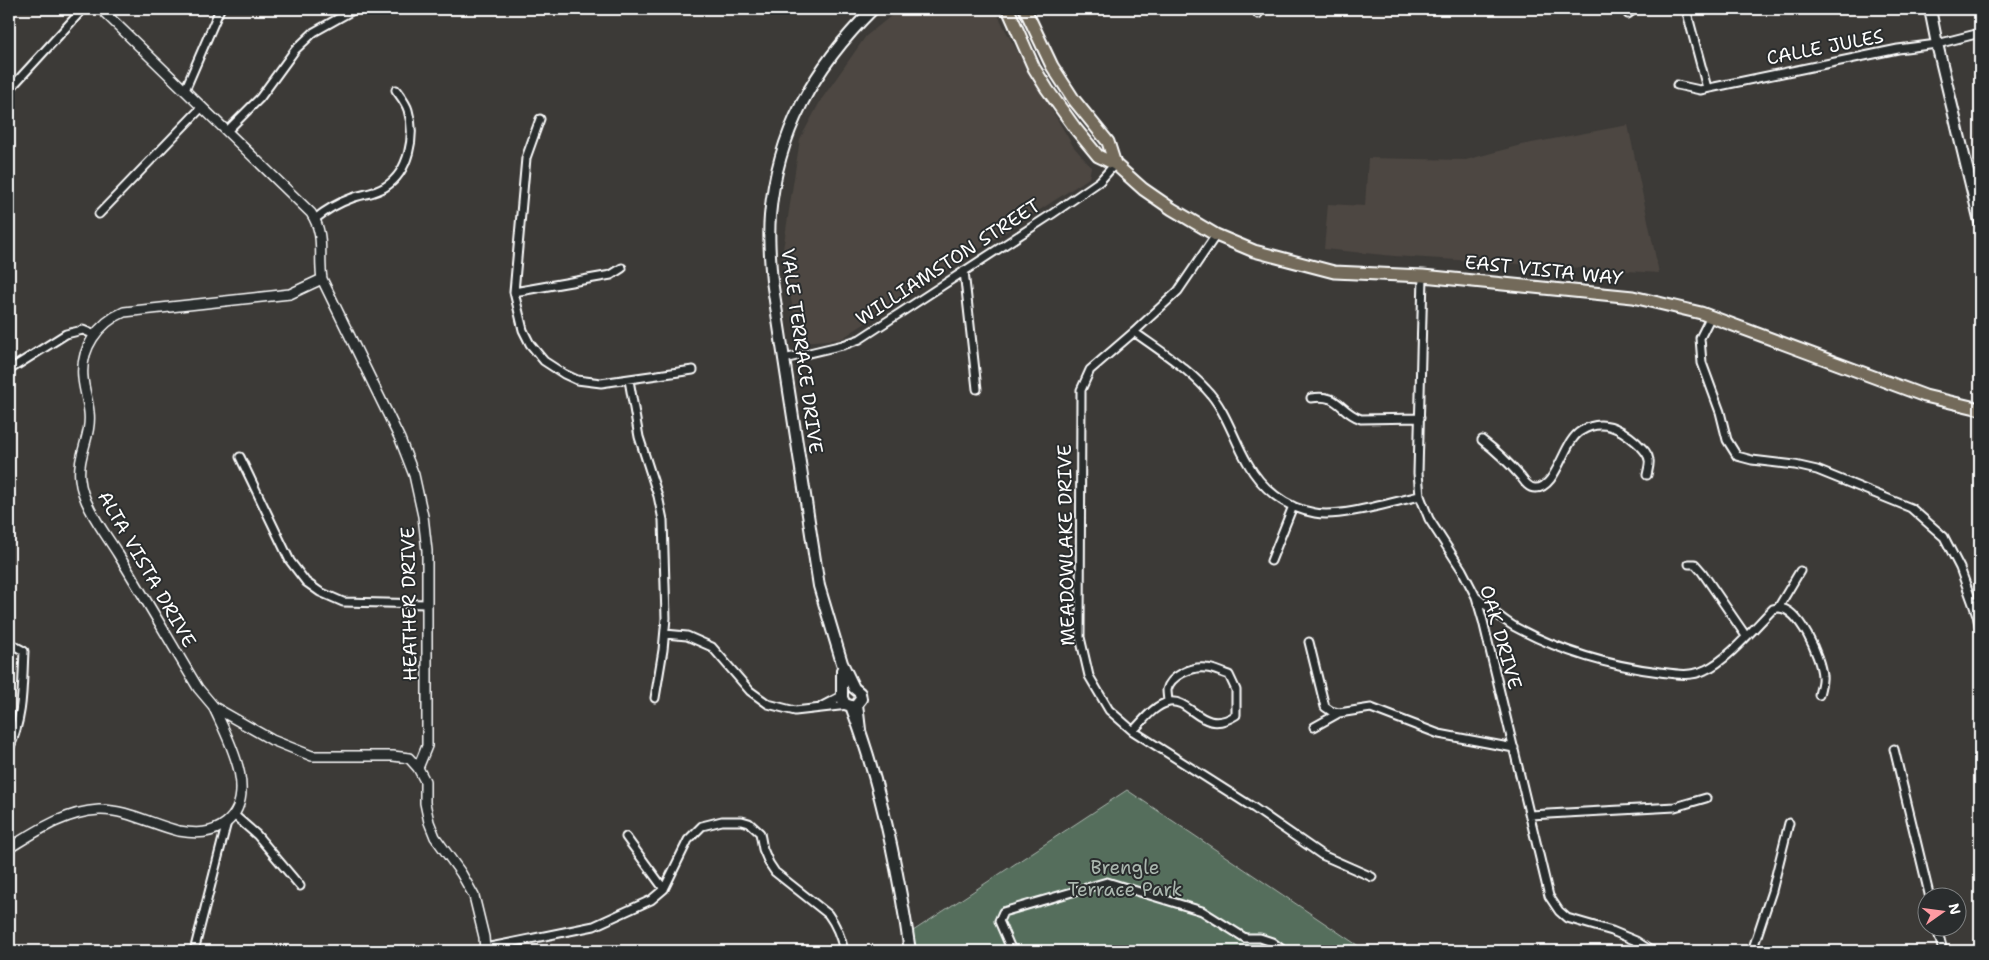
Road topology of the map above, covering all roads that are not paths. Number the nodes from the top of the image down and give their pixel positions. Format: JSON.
{"nodes":[{"id":1,"x":83,"y":9,"type":"edge"},
{"id":2,"x":101,"y":9,"type":"edge"},
{"id":3,"x":212,"y":9,"type":"edge"},
{"id":4,"x":220,"y":9,"type":"edge"},
{"id":5,"x":355,"y":9,"type":"edge"},
{"id":6,"x":873,"y":9,"type":"edge"},
{"id":7,"x":1008,"y":9,"type":"edge"},
{"id":8,"x":1025,"y":9,"type":"edge"},
{"id":9,"x":1635,"y":9,"type":"edge"},
{"id":10,"x":1686,"y":9,"type":"edge"},
{"id":11,"x":1925,"y":9,"type":"edge"},
{"id":12,"x":1930,"y":9,"type":"edge"},
{"id":13,"x":1628,"y":14,"type":"dead end"},
{"id":14,"x":1980,"y":34,"type":"edge"},
{"id":15,"x":1936,"y":44,"type":"junction"},
{"id":16,"x":1677,"y":85,"type":"dead end"},
{"id":17,"x":1707,"y":88,"type":"junction"},
{"id":18,"x":9,"y":90,"type":"edge"},
{"id":19,"x":185,"y":90,"type":"junction"},
{"id":20,"x":396,"y":90,"type":"dead end"},
{"id":21,"x":202,"y":107,"type":"junction"},
{"id":22,"x":540,"y":119,"type":"dead end"},
{"id":23,"x":227,"y":131,"type":"junction"},
{"id":24,"x":1115,"y":164,"type":"junction"},
{"id":25,"x":99,"y":214,"type":"dead end"},
{"id":26,"x":315,"y":219,"type":"junction"},
{"id":27,"x":1980,"y":222,"type":"edge"},
{"id":28,"x":1216,"y":235,"type":"junction"},
{"id":29,"x":622,"y":268,"type":"dead end"},
{"id":30,"x":964,"y":271,"type":"junction"},
{"id":31,"x":1423,"y":276,"type":"junction"},
{"id":32,"x":322,"y":279,"type":"junction"},
{"id":33,"x":514,"y":292,"type":"junction"},
{"id":34,"x":1711,"y":316,"type":"junction"},
{"id":35,"x":1134,"y":332,"type":"junction"},
{"id":36,"x":95,"y":335,"type":"junction"},
{"id":37,"x":784,"y":359,"type":"junction"},
{"id":38,"x":9,"y":370,"type":"edge"},
{"id":39,"x":693,"y":370,"type":"dead end"},
{"id":40,"x":630,"y":380,"type":"junction"},
{"id":41,"x":977,"y":389,"type":"dead end"},
{"id":42,"x":1311,"y":398,"type":"dead end"},
{"id":43,"x":1980,"y":409,"type":"edge"},
{"id":44,"x":1420,"y":418,"type":"junction"},
{"id":45,"x":1482,"y":440,"type":"dead end"},
{"id":46,"x":240,"y":457,"type":"dead end"},
{"id":47,"x":1647,"y":475,"type":"dead end"},
{"id":48,"x":1420,"y":496,"type":"junction"},
{"id":49,"x":1293,"y":506,"type":"junction"},
{"id":50,"x":1270,"y":561,"type":"dead end"},
{"id":51,"x":1689,"y":564,"type":"dead end"},
{"id":52,"x":1800,"y":571,"type":"dead end"},
{"id":53,"x":1476,"y":596,"type":"junction"},
{"id":54,"x":427,"y":604,"type":"junction"},
{"id":55,"x":1778,"y":608,"type":"junction"},
{"id":56,"x":1980,"y":630,"type":"edge"},
{"id":57,"x":664,"y":634,"type":"junction"},
{"id":58,"x":1746,"y":636,"type":"junction"},
{"id":59,"x":1309,"y":642,"type":"dead end"},
{"id":60,"x":9,"y":643,"type":"edge"},
{"id":61,"x":842,"y":663,"type":"junction"},
{"id":62,"x":854,"y":688,"type":"junction"},
{"id":63,"x":843,"y":694,"type":"junction"},
{"id":64,"x":1819,"y":695,"type":"dead end"},
{"id":65,"x":655,"y":698,"type":"dead end"},
{"id":66,"x":1168,"y":702,"type":"junction"},
{"id":67,"x":852,"y":705,"type":"junction"},
{"id":68,"x":214,"y":707,"type":"junction"},
{"id":69,"x":819,"y":707,"type":"junction"},
{"id":70,"x":1339,"y":713,"type":"junction"},
{"id":71,"x":1314,"y":727,"type":"dead end"},
{"id":72,"x":1133,"y":731,"type":"junction"},
{"id":73,"x":1514,"y":748,"type":"junction"},
{"id":74,"x":9,"y":749,"type":"edge"},
{"id":75,"x":1894,"y":749,"type":"dead end"},
{"id":76,"x":418,"y":768,"type":"junction"},
{"id":77,"x":1706,"y":798,"type":"dead end"},
{"id":78,"x":1530,"y":816,"type":"junction"},
{"id":79,"x":231,"y":818,"type":"junction"},
{"id":80,"x":1789,"y":823,"type":"dead end"},
{"id":81,"x":626,"y":837,"type":"dead end"},
{"id":82,"x":9,"y":848,"type":"edge"},
{"id":83,"x":1372,"y":877,"type":"dead end"},
{"id":84,"x":300,"y":886,"type":"dead end"},
{"id":85,"x":1928,"y":888,"type":"edge"},
{"id":86,"x":664,"y":890,"type":"junction"},
{"id":87,"x":1939,"y":938,"type":"edge"},
{"id":88,"x":485,"y":950,"type":"edge"},
{"id":89,"x":194,"y":951,"type":"edge"},
{"id":90,"x":844,"y":951,"type":"edge"},
{"id":91,"x":910,"y":951,"type":"edge"},
{"id":92,"x":1012,"y":951,"type":"edge"},
{"id":93,"x":1284,"y":951,"type":"edge"},
{"id":94,"x":1651,"y":951,"type":"edge"},
{"id":95,"x":1752,"y":951,"type":"edge"},
{"id":96,"x":1942,"y":951,"type":"edge"}],
"edges":[{"from":1,"to":18,"type":"street"},
{"from":2,"to":19,"type":"street"},
{"from":3,"to":4,"type":"street"},
{"from":4,"to":19,"type":"street"},
{"from":5,"to":23,"type":"street"},
{"from":6,"to":37,"type":"main road","name":"VALE TERRACE DRIVE"},
{"from":7,"to":24,"type":"main road","name":"EAST VISTA WAY"},
{"from":8,"to":24,"type":"main road","name":"EAST VISTA WAY"},
{"from":9,"to":13,"type":"street"},
{"from":10,"to":17,"type":"street"},
{"from":11,"to":15,"type":"main road"},
{"from":12,"to":15,"type":"main road"},
{"from":14,"to":15,"type":"street","name":"CALLE JULES"},
{"from":15,"to":17,"type":"street","name":"CALLE JULES"},
{"from":15,"to":27,"type":"main road"},
{"from":16,"to":17,"type":"street","name":"CALLE JULES"},
{"from":19,"to":21,"type":"street"},
{"from":20,"to":26,"type":"street"},
{"from":21,"to":23,"type":"street"},
{"from":21,"to":25,"type":"street"},
{"from":22,"to":33,"type":"street"},
{"from":23,"to":26,"type":"street"},
{"from":24,"to":28,"type":"main road","name":"EAST VISTA WAY"},
{"from":24,"to":30,"type":"street","name":"WILLIAMSTON STREET"},
{"from":26,"to":32,"type":"street"},
{"from":28,"to":31,"type":"main road","name":"EAST VISTA WAY"},
{"from":28,"to":35,"type":"street","name":"MEADOWLAKE DRIVE"},
{"from":29,"to":33,"type":"street"},
{"from":30,"to":37,"type":"street","name":"WILLIAMSTON STREET"},
{"from":30,"to":41,"type":"street"},
{"from":31,"to":34,"type":"main road","name":"EAST VISTA WAY"},
{"from":31,"to":44,"type":"street","name":"OAK DRIVE"},
{"from":32,"to":36,"type":"street","name":"ALTA VISTA DRIVE"},
{"from":32,"to":54,"type":"street","name":"HEATHER DRIVE"},
{"from":33,"to":40,"type":"street"},
{"from":34,"to":43,"type":"main road","name":"EAST VISTA WAY"},
{"from":34,"to":56,"type":"street"},
{"from":35,"to":49,"type":"street"},
{"from":35,"to":72,"type":"street","name":"MEADOWLAKE DRIVE"},
{"from":36,"to":38,"type":"street"},
{"from":36,"to":68,"type":"street","name":"ALTA VISTA DRIVE"},
{"from":37,"to":61,"type":"main road","name":"VALE TERRACE DRIVE"},
{"from":39,"to":40,"type":"street"},
{"from":40,"to":57,"type":"street"},
{"from":42,"to":44,"type":"street"},
{"from":44,"to":48,"type":"street","name":"OAK DRIVE"},
{"from":45,"to":47,"type":"street"},
{"from":46,"to":54,"type":"street"},
{"from":48,"to":49,"type":"street"},
{"from":48,"to":53,"type":"street","name":"OAK DRIVE"},
{"from":49,"to":50,"type":"street"},
{"from":51,"to":58,"type":"street"},
{"from":52,"to":55,"type":"street"},
{"from":53,"to":58,"type":"street"},
{"from":53,"to":73,"type":"street","name":"OAK DRIVE"},
{"from":54,"to":76,"type":"street","name":"HEATHER DRIVE"},
{"from":55,"to":58,"type":"street"},
{"from":55,"to":64,"type":"street"},
{"from":57,"to":65,"type":"street"},
{"from":57,"to":69,"type":"street"},
{"from":59,"to":70,"type":"street"},
{"from":60,"to":74,"type":"street"},
{"from":61,"to":62,"type":"main road","name":"VALE TERRACE DRIVE"},
{"from":61,"to":63,"type":"main road","name":"VALE TERRACE DRIVE"},
{"from":62,"to":63,"type":"main road"},
{"from":62,"to":67,"type":"main road"},
{"from":63,"to":67,"type":"main road"},
{"from":63,"to":69,"type":"street"},
{"from":66,"to":66,"type":"street"},
{"from":66,"to":72,"type":"street"},
{"from":67,"to":69,"type":"street"},
{"from":67,"to":91,"type":"main road"},
{"from":68,"to":76,"type":"street","name":"ALTA VISTA DRIVE"},
{"from":68,"to":79,"type":"street"},
{"from":70,"to":71,"type":"street"},
{"from":70,"to":73,"type":"street"},
{"from":72,"to":83,"type":"street","name":"MEADOWLAKE DRIVE"},
{"from":73,"to":78,"type":"street","name":"OAK DRIVE"},
{"from":75,"to":85,"type":"street"},
{"from":76,"to":88,"type":"street"},
{"from":77,"to":78,"type":"street"},
{"from":78,"to":94,"type":"street","name":"OAK DRIVE"},
{"from":79,"to":82,"type":"street"},
{"from":79,"to":84,"type":"street"},
{"from":79,"to":89,"type":"street"},
{"from":80,"to":95,"type":"street"},
{"from":81,"to":86,"type":"street"},
{"from":86,"to":88,"type":"street"},
{"from":86,"to":90,"type":"street"},
{"from":87,"to":96,"type":"street"},
{"from":92,"to":93,"type":"street"}]}
